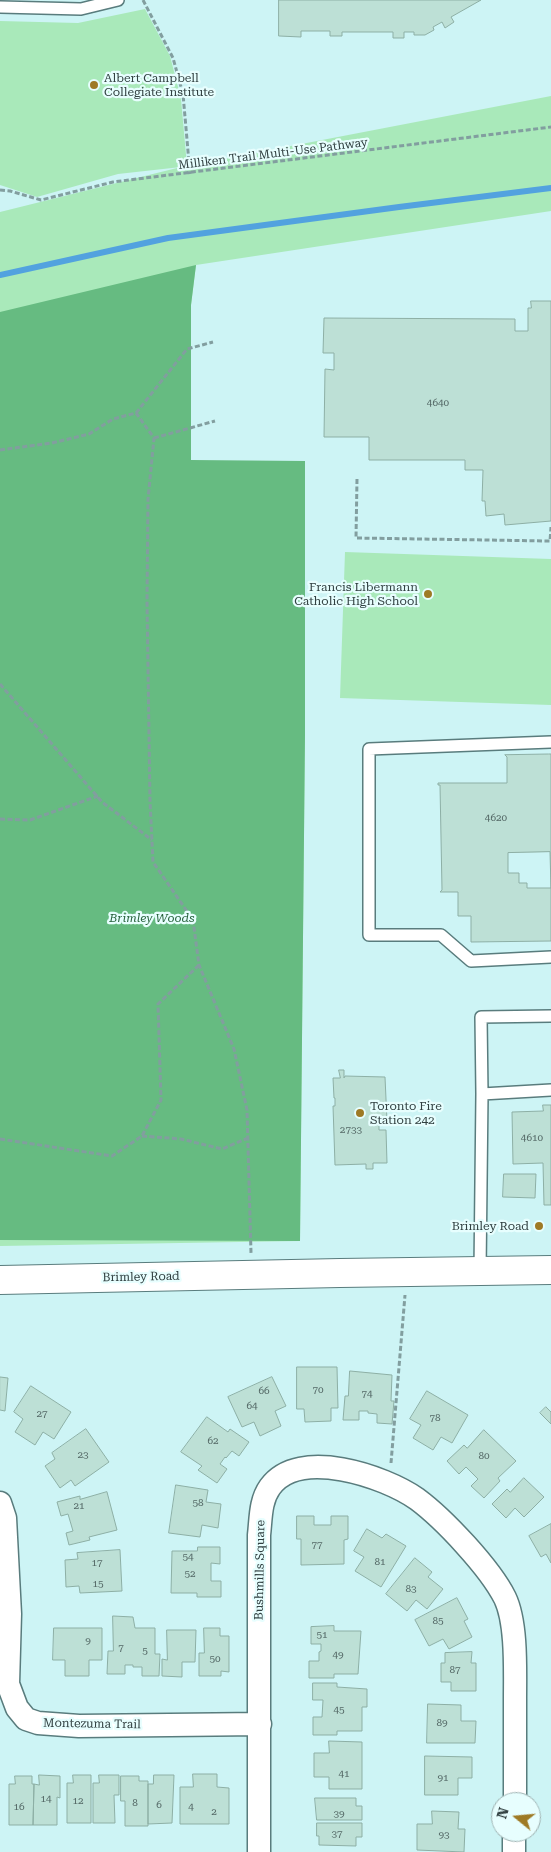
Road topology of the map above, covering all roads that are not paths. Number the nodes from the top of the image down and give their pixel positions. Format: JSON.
{"nodes":[{"id":1,"x":118,"y":0,"type":"edge"},
{"id":2,"x":0,"y":7,"type":"edge"},
{"id":3,"x":551,"y":742,"type":"edge"},
{"id":4,"x":551,"y":957,"type":"edge"},
{"id":5,"x":551,"y":1016,"type":"edge"},
{"id":6,"x":551,"y":1090,"type":"edge"},
{"id":7,"x":482,"y":1094,"type":"junction"},
{"id":8,"x":551,"y":1270,"type":"edge"},
{"id":9,"x":480,"y":1271,"type":"junction"},
{"id":10,"x":0,"y":1280,"type":"edge"},
{"id":11,"x":0,"y":1503,"type":"edge"},
{"id":12,"x":260,"y":1724,"type":"junction"},
{"id":13,"x":514,"y":1792,"type":"edge"},
{"id":14,"x":259,"y":1852,"type":"edge"}],
"edges":[{"from":1,"to":2,"type":"lane"},
{"from":3,"to":4,"type":"lane"},
{"from":5,"to":7,"type":"lane"},
{"from":6,"to":7,"type":"lane"},
{"from":7,"to":9,"type":"lane"},
{"from":8,"to":9,"type":"main road","name":"Brimley Road"},
{"from":9,"to":10,"type":"main road","name":"Brimley Road"},
{"from":11,"to":12,"type":"street","name":"Montezuma Trail"},
{"from":12,"to":13,"type":"street","name":"Bushmills Square"},
{"from":12,"to":14,"type":"street","name":"Bushmills Square"}]}
